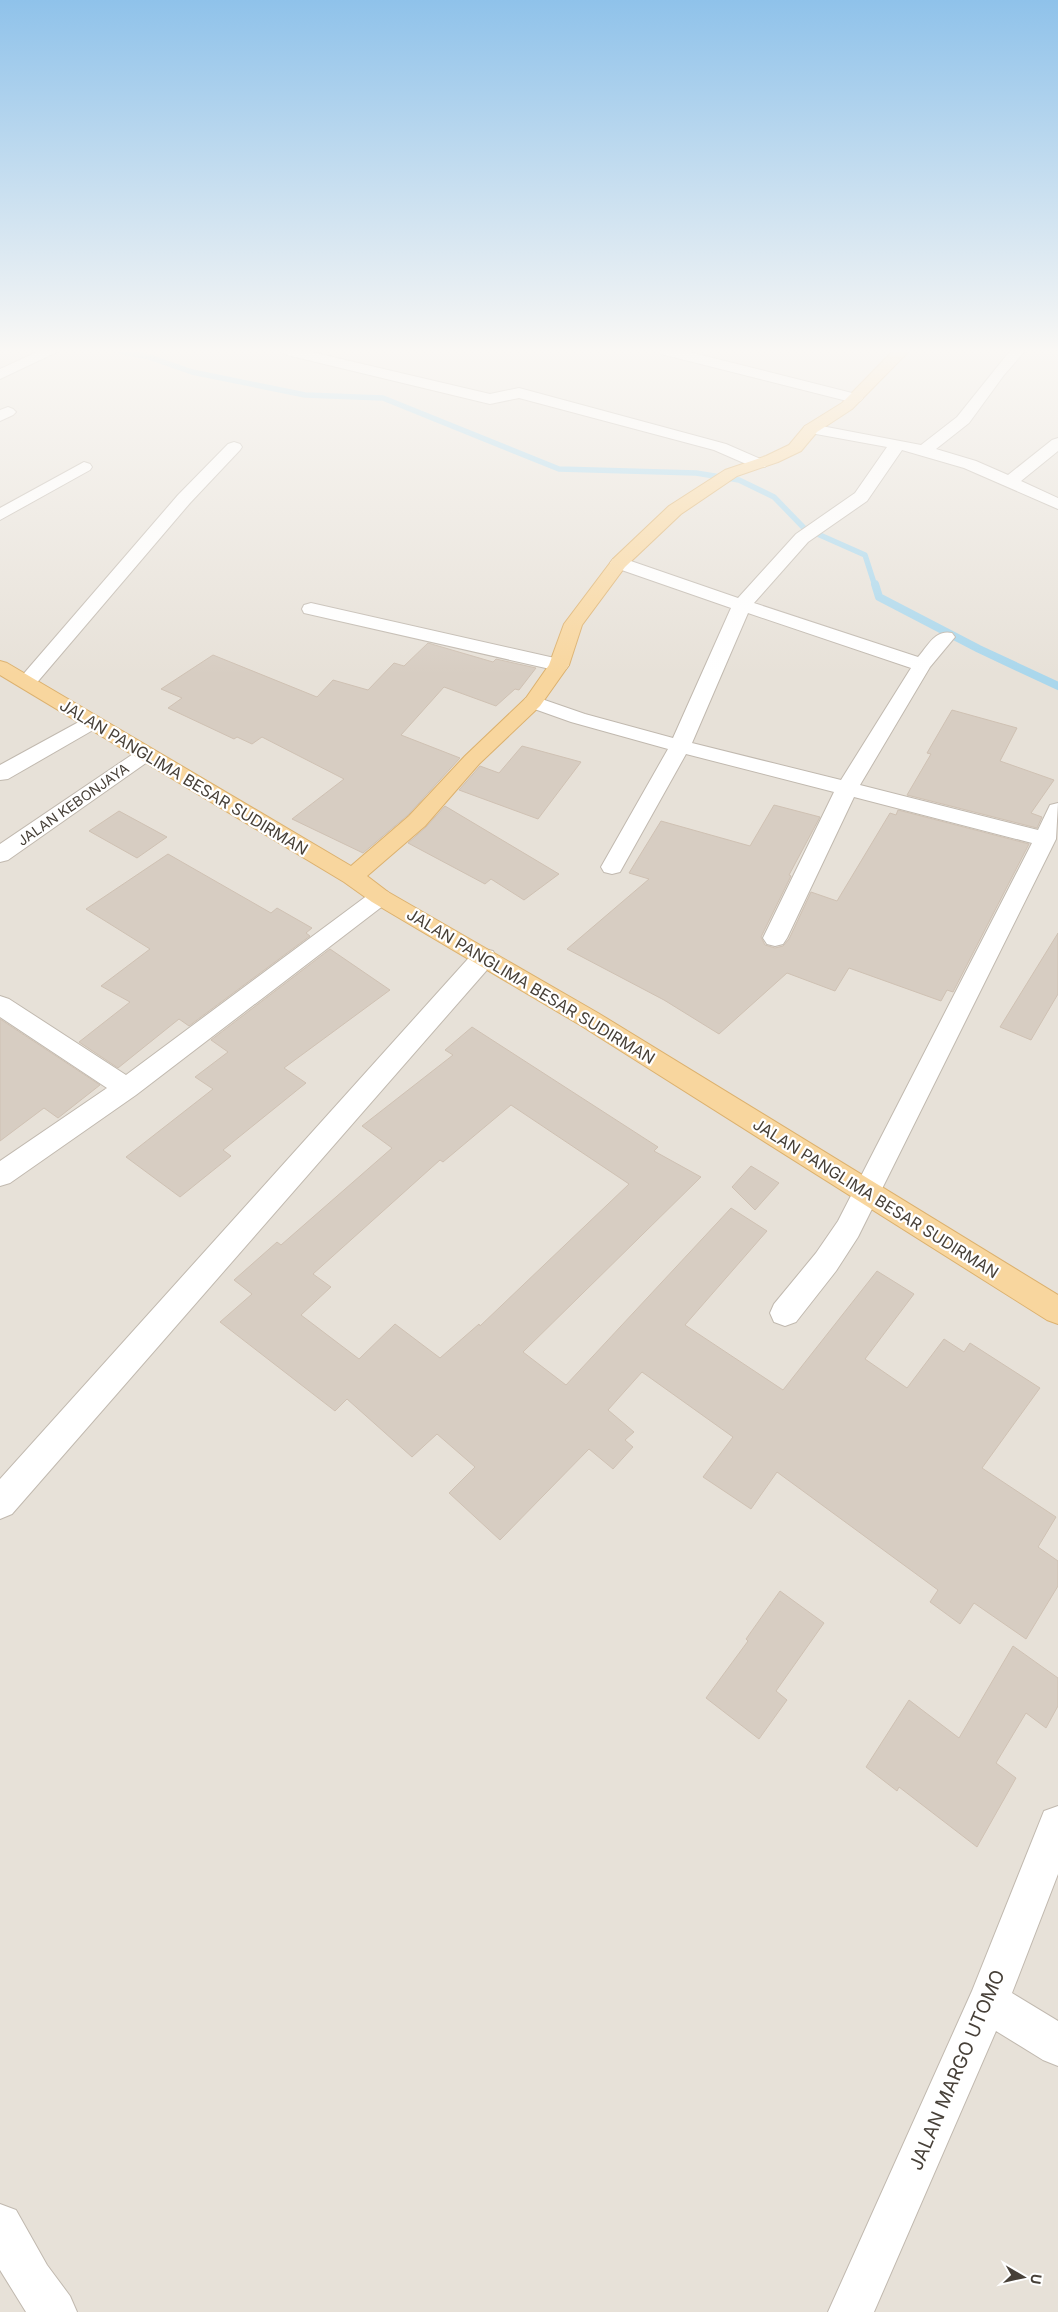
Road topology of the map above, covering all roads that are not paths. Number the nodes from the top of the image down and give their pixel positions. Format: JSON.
{"nodes":[{"id":1,"x":223,"y":459,"type":"edge"},
{"id":2,"x":748,"y":459,"type":"edge"},
{"id":3,"x":771,"y":459,"type":"edge"},
{"id":4,"x":887,"y":459,"type":"edge"},
{"id":5,"x":953,"y":459,"type":"edge"},
{"id":6,"x":1037,"y":459,"type":"edge"},
{"id":7,"x":760,"y":464,"type":"junction"},
{"id":8,"x":84,"y":467,"type":"dead end"},
{"id":9,"x":1010,"y":480,"type":"junction"},
{"id":10,"x":1058,"y":504,"type":"edge"},
{"id":11,"x":0,"y":515,"type":"edge"},
{"id":12,"x":619,"y":564,"type":"junction"},
{"id":13,"x":742,"y":605,"type":"junction"},
{"id":14,"x":311,"y":609,"type":"dead end"},
{"id":15,"x":945,"y":638,"type":"dead end"},
{"id":16,"x":559,"y":665,"type":"junction"},
{"id":17,"x":922,"y":665,"type":"junction"},
{"id":18,"x":0,"y":666,"type":"edge"},
{"id":19,"x":27,"y":682,"type":"junction"},
{"id":20,"x":533,"y":702,"type":"junction"},
{"id":21,"x":92,"y":722,"type":"junction"},
{"id":22,"x":680,"y":746,"type":"junction"},
{"id":23,"x":146,"y":754,"type":"junction"},
{"id":24,"x":0,"y":774,"type":"edge"},
{"id":25,"x":848,"y":788,"type":"junction"},
{"id":26,"x":1058,"y":810,"type":"edge"},
{"id":27,"x":1045,"y":839,"type":"junction"},
{"id":28,"x":0,"y":855,"type":"edge"},
{"id":29,"x":612,"y":867,"type":"dead end"},
{"id":30,"x":352,"y":877,"type":"junction"},
{"id":31,"x":380,"y":897,"type":"junction"},
{"id":32,"x":775,"y":938,"type":"dead end"},
{"id":33,"x":484,"y":957,"type":"junction"},
{"id":34,"x":0,"y":1005,"type":"edge"},
{"id":35,"x":127,"y":1088,"type":"junction"},
{"id":36,"x":0,"y":1176,"type":"edge"},
{"id":37,"x":867,"y":1192,"type":"junction"},
{"id":38,"x":1058,"y":1311,"type":"edge"},
{"id":39,"x":785,"y":1313,"type":"dead end"},
{"id":40,"x":0,"y":1503,"type":"edge"},
{"id":41,"x":1058,"y":1825,"type":"edge"},
{"id":42,"x":988,"y":2002,"type":"junction"},
{"id":43,"x":1058,"y":2045,"type":"edge"},
{"id":44,"x":0,"y":2226,"type":"edge"},
{"id":45,"x":54,"y":2312,"type":"edge"},
{"id":46,"x":851,"y":2312,"type":"edge"}],
"edges":[{"from":1,"to":19,"type":"street"},
{"from":2,"to":7,"type":"street"},
{"from":3,"to":7,"type":"main road"},
{"from":4,"to":13,"type":"street"},
{"from":5,"to":9,"type":"street"},
{"from":6,"to":9,"type":"street"},
{"from":7,"to":12,"type":"main road"},
{"from":8,"to":11,"type":"street"},
{"from":9,"to":10,"type":"street"},
{"from":12,"to":13,"type":"street"},
{"from":12,"to":16,"type":"main road"},
{"from":13,"to":17,"type":"street"},
{"from":13,"to":22,"type":"street"},
{"from":14,"to":16,"type":"street"},
{"from":15,"to":17,"type":"street"},
{"from":16,"to":20,"type":"main road"},
{"from":17,"to":25,"type":"street"},
{"from":18,"to":19,"type":"main road","name":"JALAN PANGLIMA BESAR SUDIRMAN"},
{"from":19,"to":21,"type":"main road","name":"JALAN PANGLIMA BESAR SUDIRMAN"},
{"from":20,"to":22,"type":"street"},
{"from":20,"to":30,"type":"main road"},
{"from":21,"to":23,"type":"main road","name":"JALAN PANGLIMA BESAR SUDIRMAN"},
{"from":21,"to":24,"type":"street"},
{"from":22,"to":25,"type":"street"},
{"from":22,"to":29,"type":"street"},
{"from":23,"to":28,"type":"street","name":"JALAN KEBONJAYA"},
{"from":23,"to":30,"type":"main road","name":"JALAN PANGLIMA BESAR SUDIRMAN"},
{"from":25,"to":27,"type":"street"},
{"from":25,"to":32,"type":"street"},
{"from":26,"to":27,"type":"street"},
{"from":27,"to":37,"type":"street"},
{"from":30,"to":31,"type":"main road","name":"JALAN PANGLIMA BESAR SUDIRMAN"},
{"from":31,"to":33,"type":"main road","name":"JALAN PANGLIMA BESAR SUDIRMAN"},
{"from":31,"to":35,"type":"street"},
{"from":33,"to":37,"type":"main road","name":"JALAN PANGLIMA BESAR SUDIRMAN"},
{"from":33,"to":40,"type":"street"},
{"from":34,"to":35,"type":"street"},
{"from":35,"to":36,"type":"street"},
{"from":37,"to":38,"type":"main road","name":"JALAN PANGLIMA BESAR SUDIRMAN"},
{"from":37,"to":39,"type":"street"},
{"from":41,"to":42,"type":"street","name":"JALAN MARGO UTOMO"},
{"from":42,"to":43,"type":"street"},
{"from":42,"to":46,"type":"street","name":"JALAN MARGO UTOMO"},
{"from":44,"to":45,"type":"street"}]}
